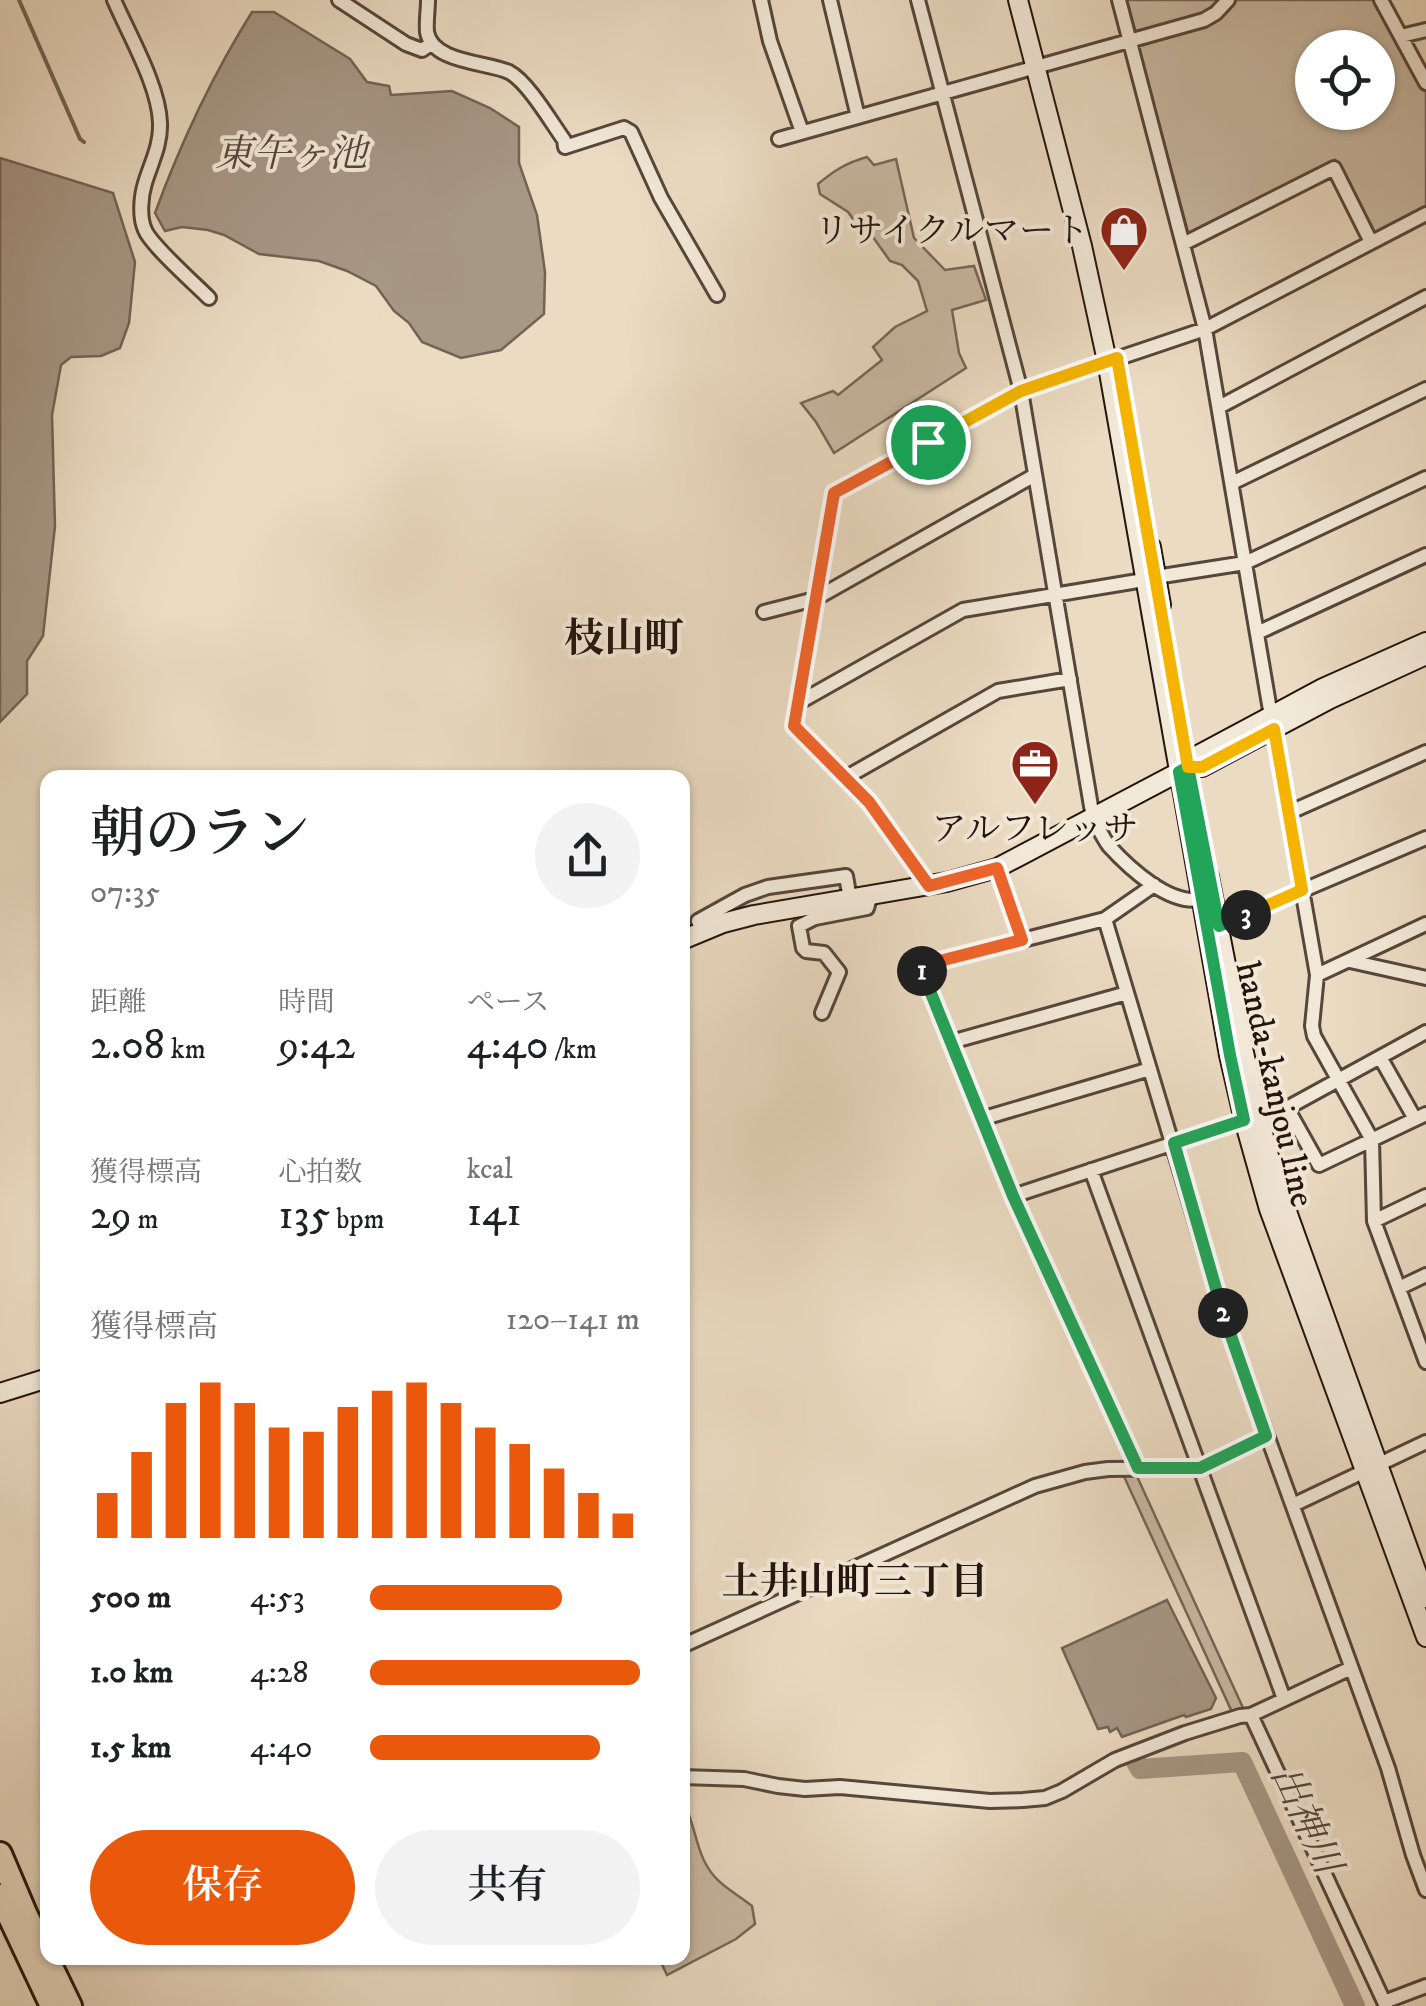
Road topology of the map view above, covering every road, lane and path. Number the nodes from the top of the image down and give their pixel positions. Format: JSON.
{"nodes":[{"id":1,"x":114,"y":0,"type":"edge"},
{"id":2,"x":339,"y":0,"type":"edge"},
{"id":3,"x":428,"y":0,"type":"edge"},
{"id":4,"x":761,"y":0,"type":"edge"},
{"id":5,"x":830,"y":0,"type":"edge"},
{"id":6,"x":918,"y":0,"type":"edge"},
{"id":7,"x":1018,"y":0,"type":"edge"},
{"id":8,"x":1030,"y":0,"type":"edge"},
{"id":9,"x":1119,"y":0,"type":"edge"},
{"id":10,"x":1228,"y":0,"type":"edge"},
{"id":11,"x":1382,"y":0,"type":"edge"},
{"id":12,"x":1426,"y":30,"type":"edge"},
{"id":13,"x":1401,"y":36,"type":"junction"},
{"id":14,"x":1130,"y":41,"type":"junction"},
{"id":15,"x":432,"y":43,"type":"junction"},
{"id":16,"x":1041,"y":66,"type":"junction"},
{"id":17,"x":1426,"y":83,"type":"edge"},
{"id":18,"x":942,"y":94,"type":"junction"},
{"id":19,"x":858,"y":117,"type":"junction"},
{"id":20,"x":802,"y":132,"type":"junction"},
{"id":21,"x":779,"y":138,"type":"dead end"},
{"id":22,"x":1426,"y":214,"type":"edge"},
{"id":23,"x":1371,"y":242,"type":"junction"},
{"id":24,"x":1184,"y":244,"type":"junction"},
{"id":25,"x":717,"y":295,"type":"dead end"},
{"id":26,"x":1426,"y":297,"type":"edge"},
{"id":27,"x":209,"y":298,"type":"dead end"},
{"id":28,"x":1205,"y":329,"type":"junction"},
{"id":29,"x":1112,"y":359,"type":"junction"},
{"id":30,"x":1426,"y":388,"type":"edge"},
{"id":31,"x":1021,"y":391,"type":"junction"},
{"id":32,"x":1219,"y":407,"type":"junction"},
{"id":33,"x":1035,"y":475,"type":"junction"},
{"id":34,"x":1426,"y":478,"type":"edge"},
{"id":35,"x":1232,"y":483,"type":"junction"},
{"id":36,"x":1426,"y":556,"type":"edge"},
{"id":37,"x":1245,"y":563,"type":"junction"},
{"id":38,"x":1150,"y":578,"type":"junction"},
{"id":39,"x":1056,"y":594,"type":"junction"},
{"id":40,"x":816,"y":599,"type":"junction"},
{"id":41,"x":764,"y":612,"type":"dead end"},
{"id":42,"x":1257,"y":634,"type":"junction"},
{"id":43,"x":1426,"y":642,"type":"edge"},
{"id":44,"x":1426,"y":655,"type":"edge"},
{"id":45,"x":1070,"y":679,"type":"junction"},
{"id":46,"x":798,"y":703,"type":"junction"},
{"id":47,"x":1272,"y":722,"type":"junction"},
{"id":48,"x":1426,"y":752,"type":"edge"},
{"id":49,"x":1184,"y":770,"type":"junction"},
{"id":50,"x":845,"y":778,"type":"junction"},
{"id":51,"x":1288,"y":813,"type":"junction"},
{"id":52,"x":1094,"y":818,"type":"junction"},
{"id":53,"x":1426,"y":838,"type":"edge"},
{"id":54,"x":997,"y":868,"type":"junction"},
{"id":55,"x":929,"y":886,"type":"junction"},
{"id":56,"x":1154,"y":886,"type":"junction"},
{"id":57,"x":1302,"y":890,"type":"junction"},
{"id":58,"x":871,"y":895,"type":"junction"},
{"id":59,"x":1201,"y":899,"type":"junction"},
{"id":60,"x":1105,"y":918,"type":"junction"},
{"id":61,"x":1426,"y":924,"type":"edge"},
{"id":62,"x":1219,"y":926,"type":"junction"},
{"id":63,"x":690,"y":936,"type":"edge"},
{"id":64,"x":1022,"y":940,"type":"junction"},
{"id":65,"x":1350,"y":961,"type":"junction"},
{"id":66,"x":1317,"y":975,"type":"junction"},
{"id":67,"x":1426,"y":978,"type":"edge"},
{"id":68,"x":1127,"y":993,"type":"junction"},
{"id":69,"x":822,"y":1013,"type":"dead end"},
{"id":70,"x":1426,"y":1032,"type":"edge"},
{"id":71,"x":951,"y":1042,"type":"junction"},
{"id":72,"x":1380,"y":1057,"type":"junction"},
{"id":73,"x":1150,"y":1068,"type":"junction"},
{"id":74,"x":1340,"y":1080,"type":"junction"},
{"id":75,"x":1287,"y":1108,"type":"junction"},
{"id":76,"x":1421,"y":1116,"type":"edge"},
{"id":77,"x":981,"y":1119,"type":"junction"},
{"id":78,"x":1251,"y":1120,"type":"junction"},
{"id":79,"x":1372,"y":1140,"type":"junction"},
{"id":80,"x":1174,"y":1143,"type":"junction"},
{"id":81,"x":1092,"y":1170,"type":"junction"},
{"id":82,"x":1013,"y":1196,"type":"junction"},
{"id":83,"x":1426,"y":1196,"type":"edge"},
{"id":84,"x":1374,"y":1220,"type":"junction"},
{"id":85,"x":1426,"y":1275,"type":"edge"},
{"id":86,"x":1398,"y":1288,"type":"junction"},
{"id":87,"x":1425,"y":1357,"type":"edge"},
{"id":88,"x":40,"y":1380,"type":"edge"},
{"id":89,"x":0,"y":1393,"type":"edge"},
{"id":90,"x":1266,"y":1436,"type":"junction"},
{"id":91,"x":1426,"y":1442,"type":"edge"},
{"id":92,"x":1371,"y":1467,"type":"junction"},
{"id":93,"x":1138,"y":1468,"type":"junction"},
{"id":94,"x":1200,"y":1468,"type":"junction"},
{"id":95,"x":1292,"y":1506,"type":"junction"},
{"id":96,"x":1426,"y":1598,"type":"edge"},
{"id":97,"x":1426,"y":1638,"type":"edge"},
{"id":98,"x":690,"y":1642,"type":"edge"},
{"id":99,"x":1351,"y":1668,"type":"junction"},
{"id":100,"x":1284,"y":1700,"type":"junction"},
{"id":101,"x":1251,"y":1715,"type":"junction"},
{"id":102,"x":690,"y":1777,"type":"edge"},
{"id":103,"x":0,"y":1854,"type":"edge"},
{"id":104,"x":1426,"y":1890,"type":"edge"},
{"id":105,"x":0,"y":1896,"type":"edge"},
{"id":106,"x":40,"y":1944,"type":"edge"},
{"id":107,"x":50,"y":1965,"type":"edge"},
{"id":108,"x":1426,"y":1986,"type":"edge"},
{"id":109,"x":1385,"y":2004,"type":"edge"},
{"id":110,"x":52,"y":2006,"type":"edge"},
{"id":111,"x":70,"y":2006,"type":"edge"}],
"edges":[{"from":1,"to":27,"type":"street"},
{"from":2,"to":15,"type":"street"},
{"from":3,"to":15,"type":"street"},
{"from":4,"to":20,"type":"street"},
{"from":5,"to":19,"type":"street"},
{"from":6,"to":18,"type":"street"},
{"from":7,"to":16,"type":"main road","name":"handa-kanjou line"},
{"from":8,"to":16,"type":"main road","name":"handa-kanjou line"},
{"from":9,"to":14,"type":"street"},
{"from":10,"to":14,"type":"street"},
{"from":11,"to":13,"type":"street"},
{"from":12,"to":13,"type":"street"},
{"from":13,"to":17,"type":"street"},
{"from":14,"to":16,"type":"street"},
{"from":14,"to":24,"type":"street"},
{"from":15,"to":25,"type":"street"},
{"from":16,"to":18,"type":"street"},
{"from":16,"to":29,"type":"main road","name":"handa-kanjou line"},
{"from":18,"to":19,"type":"street"},
{"from":18,"to":31,"type":"street"},
{"from":19,"to":20,"type":"street"},
{"from":20,"to":21,"type":"street"},
{"from":22,"to":23,"type":"street"},
{"from":23,"to":24,"type":"street"},
{"from":23,"to":28,"type":"street"},
{"from":24,"to":28,"type":"street"},
{"from":26,"to":32,"type":"street"},
{"from":28,"to":29,"type":"street"},
{"from":28,"to":32,"type":"street"},
{"from":29,"to":31,"type":"street"},
{"from":29,"to":38,"type":"main road","name":"handa-kanjou line"},
{"from":30,"to":35,"type":"street"},
{"from":31,"to":33,"type":"street"},
{"from":31,"to":40,"type":"street"},
{"from":32,"to":35,"type":"street"},
{"from":33,"to":39,"type":"street"},
{"from":33,"to":40,"type":"street"},
{"from":34,"to":37,"type":"street"},
{"from":35,"to":37,"type":"street"},
{"from":36,"to":42,"type":"street"},
{"from":37,"to":38,"type":"street"},
{"from":37,"to":42,"type":"street"},
{"from":38,"to":39,"type":"street"},
{"from":38,"to":49,"type":"main road","name":"handa-kanjou line"},
{"from":39,"to":45,"type":"street"},
{"from":39,"to":46,"type":"street"},
{"from":40,"to":41,"type":"street"},
{"from":40,"to":46,"type":"street"},
{"from":42,"to":47,"type":"street"},
{"from":43,"to":47,"type":"main road"},
{"from":44,"to":47,"type":"main road"},
{"from":45,"to":50,"type":"street"},
{"from":45,"to":52,"type":"street"},
{"from":46,"to":50,"type":"street"},
{"from":47,"to":49,"type":"main road"},
{"from":47,"to":51,"type":"street"},
{"from":48,"to":51,"type":"street"},
{"from":49,"to":52,"type":"main road"},
{"from":49,"to":59,"type":"main road","name":"handa-kanjou line"},
{"from":49,"to":62,"type":"main road","name":"handa-kanjou line"},
{"from":50,"to":55,"type":"street"},
{"from":51,"to":57,"type":"street"},
{"from":52,"to":54,"type":"main road"},
{"from":52,"to":56,"type":"street"},
{"from":53,"to":57,"type":"street"},
{"from":54,"to":55,"type":"main road"},
{"from":54,"to":64,"type":"street"},
{"from":55,"to":58,"type":"main road"},
{"from":56,"to":59,"type":"street"},
{"from":56,"to":60,"type":"street"},
{"from":57,"to":62,"type":"street"},
{"from":57,"to":66,"type":"street"},
{"from":58,"to":63,"type":"main road"},
{"from":58,"to":69,"type":"street"},
{"from":59,"to":78,"type":"main road","name":"handa-kanjou line"},
{"from":60,"to":64,"type":"street"},
{"from":60,"to":68,"type":"street"},
{"from":61,"to":65,"type":"street"},
{"from":62,"to":78,"type":"main road","name":"handa-kanjou line"},
{"from":64,"to":71,"type":"street"},
{"from":65,"to":66,"type":"street"},
{"from":65,"to":67,"type":"street"},
{"from":66,"to":74,"type":"street"},
{"from":68,"to":71,"type":"street"},
{"from":68,"to":73,"type":"street"},
{"from":70,"to":72,"type":"street"},
{"from":71,"to":77,"type":"street"},
{"from":72,"to":74,"type":"street"},
{"from":72,"to":76,"type":"street"},
{"from":73,"to":77,"type":"street"},
{"from":73,"to":80,"type":"street"},
{"from":74,"to":75,"type":"street"},
{"from":74,"to":79,"type":"street"},
{"from":75,"to":78,"type":"street"},
{"from":75,"to":79,"type":"street"},
{"from":76,"to":79,"type":"street"},
{"from":77,"to":82,"type":"street"},
{"from":78,"to":80,"type":"street"},
{"from":78,"to":92,"type":"main road","name":"handa-kanjou line"},
{"from":79,"to":84,"type":"street"},
{"from":80,"to":81,"type":"street"},
{"from":80,"to":90,"type":"street"},
{"from":81,"to":82,"type":"street"},
{"from":81,"to":94,"type":"street"},
{"from":82,"to":93,"type":"street"},
{"from":83,"to":84,"type":"street"},
{"from":84,"to":86,"type":"street"},
{"from":85,"to":86,"type":"street"},
{"from":86,"to":87,"type":"street"},
{"from":88,"to":89,"type":"main road"},
{"from":90,"to":94,"type":"street"},
{"from":90,"to":95,"type":"street"},
{"from":91,"to":92,"type":"street"},
{"from":92,"to":95,"type":"street"},
{"from":92,"to":96,"type":"main road","name":"handa-kanjou line"},
{"from":92,"to":97,"type":"main road","name":"handa-kanjou line"},
{"from":93,"to":94,"type":"street"},
{"from":93,"to":98,"type":"street"},
{"from":94,"to":100,"type":"street"},
{"from":95,"to":99,"type":"street"},
{"from":99,"to":100,"type":"street"},
{"from":99,"to":104,"type":"street"},
{"from":100,"to":101,"type":"street"},
{"from":101,"to":102,"type":"street"},
{"from":101,"to":109,"type":"street"},
{"from":103,"to":106,"type":"highway"},
{"from":105,"to":110,"type":"highway"},
{"from":107,"to":111,"type":"highway"},
{"from":108,"to":109,"type":"street"}]}
